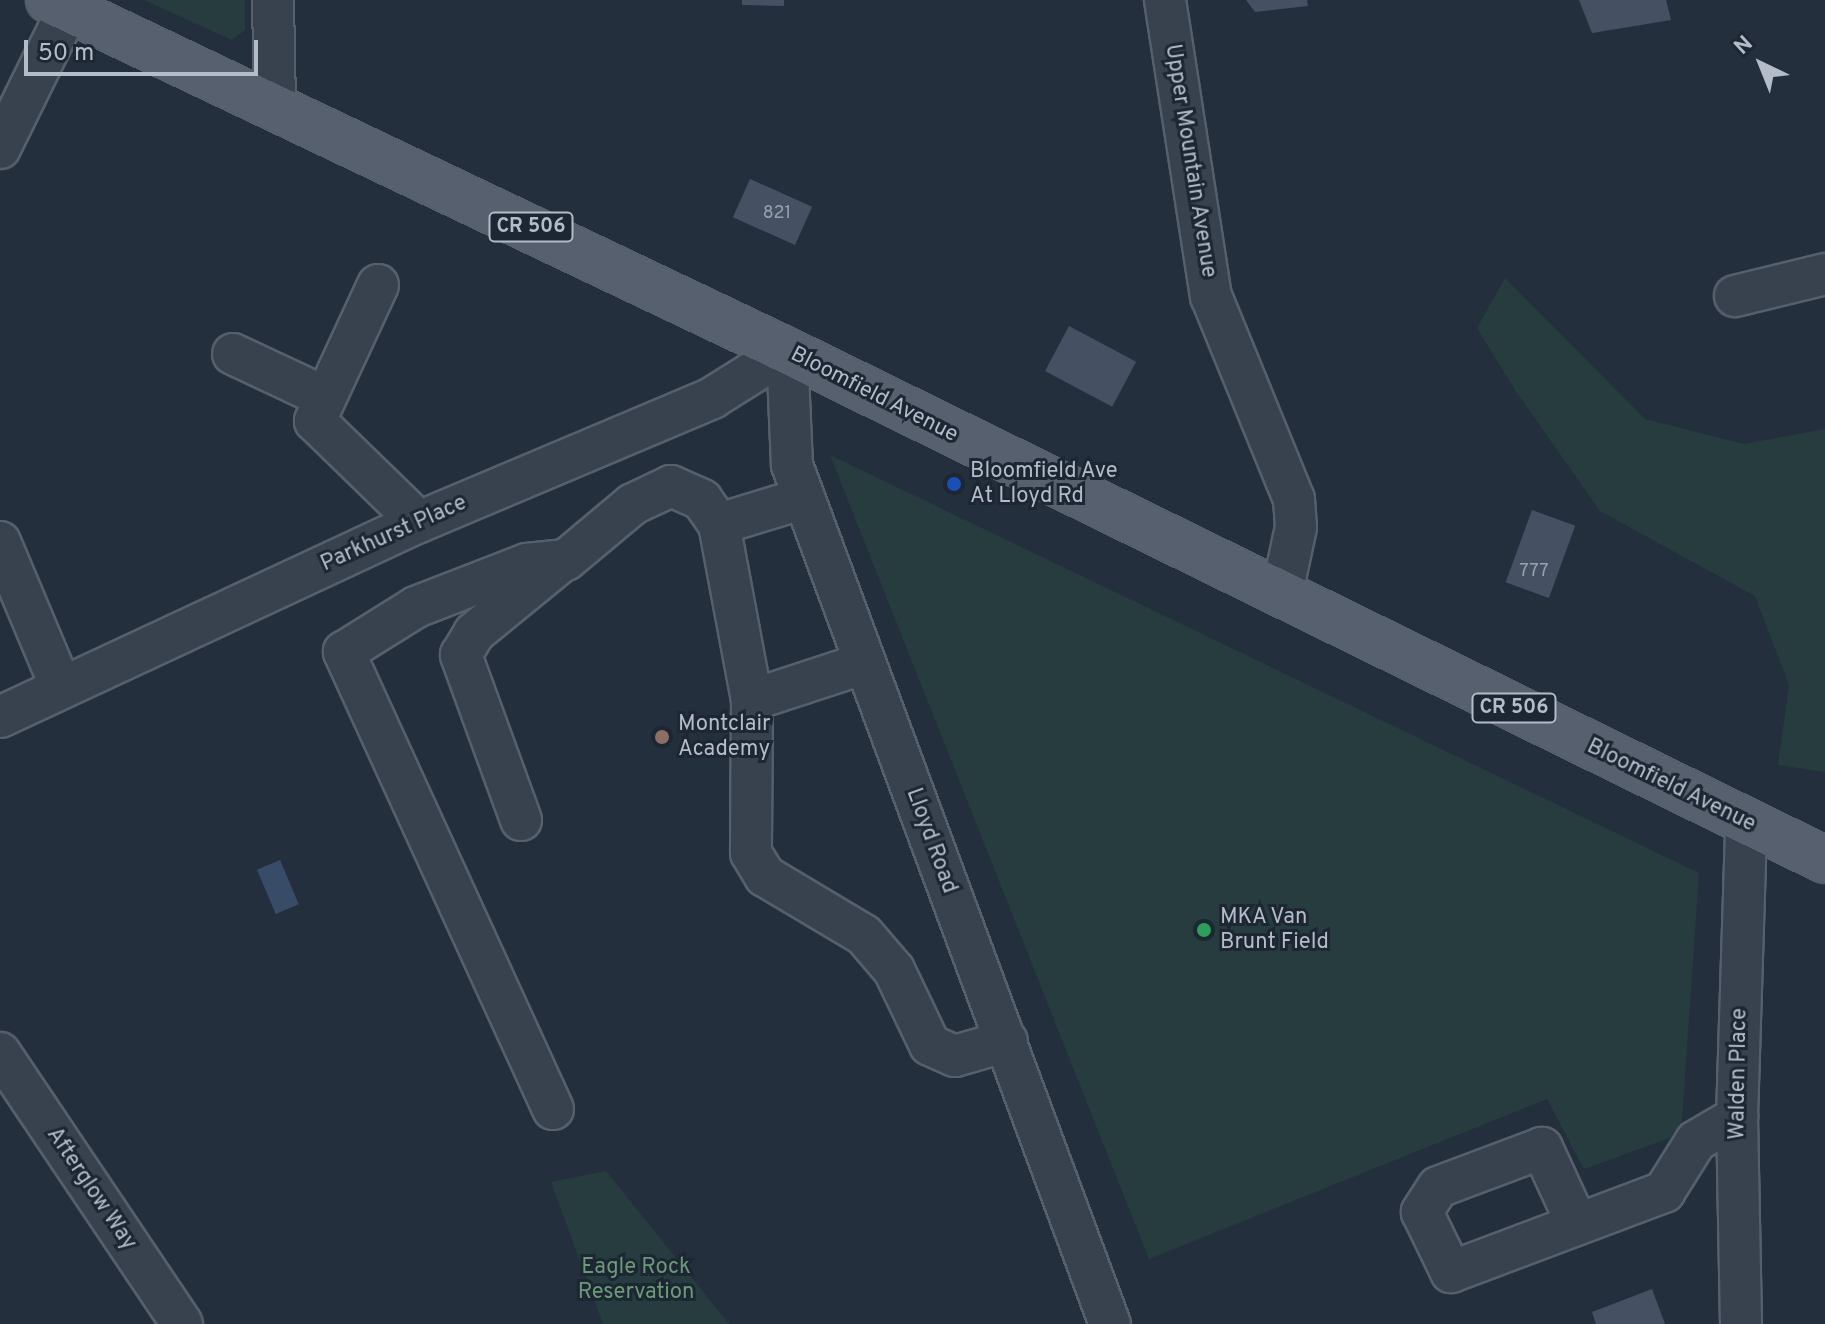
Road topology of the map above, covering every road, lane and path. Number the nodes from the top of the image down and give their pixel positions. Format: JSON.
{"nodes":[{"id":1,"x":273,"y":0,"type":"edge"},
{"id":2,"x":1165,"y":0,"type":"edge"},
{"id":3,"x":59,"y":4,"type":"edge"},
{"id":4,"x":275,"y":103,"type":"junction"},
{"id":5,"x":0,"y":148,"type":"edge"},
{"id":6,"x":1825,"y":274,"type":"edge"},
{"id":7,"x":378,"y":285,"type":"dead end"},
{"id":8,"x":1735,"y":296,"type":"dead end"},
{"id":9,"x":787,"y":351,"type":"junction"},
{"id":10,"x":233,"y":354,"type":"dead end"},
{"id":11,"x":325,"y":397,"type":"junction"},
{"id":12,"x":804,"y":498,"type":"junction"},
{"id":13,"x":419,"y":522,"type":"junction"},
{"id":14,"x":719,"y":524,"type":"junction"},
{"id":15,"x":0,"y":542,"type":"edge"},
{"id":16,"x":563,"y":560,"type":"junction"},
{"id":17,"x":1282,"y":593,"type":"junction"},
{"id":18,"x":865,"y":663,"type":"junction"},
{"id":19,"x":61,"y":687,"type":"junction"},
{"id":20,"x":752,"y":700,"type":"junction"},
{"id":21,"x":0,"y":717,"type":"edge"},
{"id":22,"x":521,"y":820,"type":"dead end"},
{"id":23,"x":1746,"y":824,"type":"junction"},
{"id":24,"x":1825,"y":860,"type":"edge"},
{"id":25,"x":1007,"y":1041,"type":"junction"},
{"id":26,"x":0,"y":1053,"type":"edge"},
{"id":27,"x":553,"y":1109,"type":"dead end"},
{"id":28,"x":1737,"y":1117,"type":"junction"},
{"id":29,"x":1577,"y":1224,"type":"dead end"},
{"id":30,"x":182,"y":1324,"type":"edge"},
{"id":31,"x":1110,"y":1324,"type":"edge"},
{"id":32,"x":1741,"y":1324,"type":"edge"}],
"edges":[{"from":1,"to":4,"type":"street"},
{"from":2,"to":17,"type":"street","name":"Upper Mountain Avenue"},
{"from":3,"to":4,"type":"main road","name":"Bloomfield Avenue","number":"CR 506"},
{"from":3,"to":5,"type":"street"},
{"from":4,"to":9,"type":"main road","name":"Bloomfield Avenue","number":"CR 506"},
{"from":6,"to":8,"type":"street"},
{"from":7,"to":11,"type":"street"},
{"from":9,"to":12,"type":"street","name":"Lloyd Road"},
{"from":9,"to":13,"type":"street","name":"Parkhurst Place"},
{"from":9,"to":17,"type":"main road","name":"Bloomfield Avenue","number":"CR 506"},
{"from":10,"to":11,"type":"street"},
{"from":11,"to":13,"type":"street"},
{"from":12,"to":14,"type":"street"},
{"from":12,"to":18,"type":"street","name":"Lloyd Road"},
{"from":13,"to":19,"type":"street","name":"Parkhurst Place"},
{"from":14,"to":16,"type":"street"},
{"from":14,"to":20,"type":"street"},
{"from":15,"to":19,"type":"street"},
{"from":16,"to":22,"type":"street"},
{"from":16,"to":27,"type":"street"},
{"from":17,"to":23,"type":"main road","name":"Bloomfield Avenue","number":"CR 506"},
{"from":18,"to":20,"type":"street"},
{"from":18,"to":25,"type":"street","name":"Lloyd Road"},
{"from":19,"to":21,"type":"street","name":"Parkhurst Place"},
{"from":20,"to":25,"type":"street"},
{"from":23,"to":24,"type":"main road","name":"Bloomfield Avenue","number":"CR 506"},
{"from":23,"to":28,"type":"street","name":"Walden Place"},
{"from":25,"to":31,"type":"street","name":"Lloyd Road"},
{"from":26,"to":30,"type":"street","name":"Afterglow Way"},
{"from":28,"to":29,"type":"street"},
{"from":28,"to":32,"type":"street","name":"Walden Place"}]}
